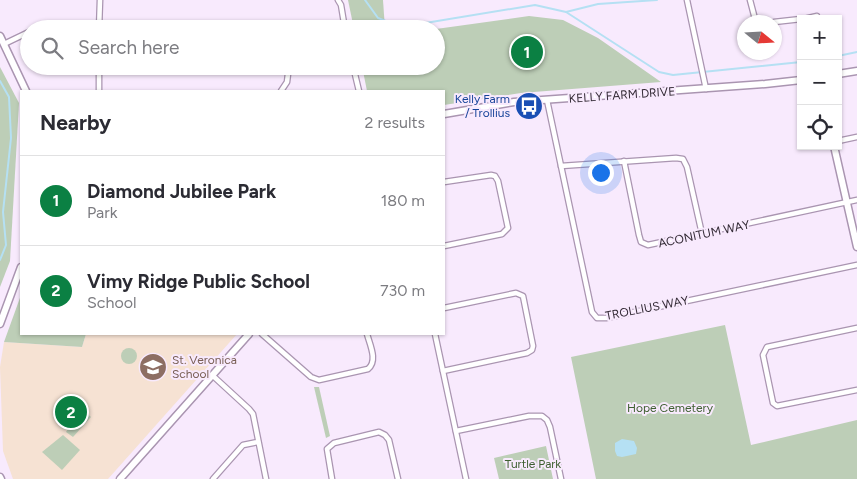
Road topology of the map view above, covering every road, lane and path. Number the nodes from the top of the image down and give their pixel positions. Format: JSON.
{"nodes":[{"id":1,"x":100,"y":0,"type":"edge"},
{"id":2,"x":338,"y":0,"type":"edge"},
{"id":3,"x":687,"y":0,"type":"edge"},
{"id":4,"x":750,"y":0,"type":"edge"},
{"id":5,"x":754,"y":15,"type":"edge"},
{"id":6,"x":99,"y":20,"type":"edge"},
{"id":7,"x":344,"y":20,"type":"edge"},
{"id":8,"x":797,"y":20,"type":"edge"},
{"id":9,"x":782,"y":21,"type":"edge"},
{"id":10,"x":0,"y":36,"type":"edge"},
{"id":11,"x":20,"y":36,"type":"edge"},
{"id":12,"x":4,"y":44,"type":"junction"},
{"id":13,"x":857,"y":70,"type":"edge"},
{"id":14,"x":842,"y":73,"type":"edge"},
{"id":15,"x":99,"y":75,"type":"edge"},
{"id":16,"x":288,"y":75,"type":"edge"},
{"id":17,"x":355,"y":75,"type":"edge"},
{"id":18,"x":797,"y":80,"type":"edge"},
{"id":19,"x":706,"y":89,"type":"junction"},
{"id":20,"x":26,"y":90,"type":"edge"},
{"id":21,"x":99,"y":90,"type":"edge"},
{"id":22,"x":282,"y":90,"type":"edge"},
{"id":23,"x":359,"y":90,"type":"edge"},
{"id":24,"x":547,"y":100,"type":"junction"},
{"id":25,"x":445,"y":114,"type":"edge"},
{"id":26,"x":857,"y":137,"type":"edge"},
{"id":27,"x":842,"y":140,"type":"edge"},
{"id":28,"x":835,"y":150,"type":"edge"},
{"id":29,"x":624,"y":161,"type":"junction"},
{"id":30,"x":561,"y":166,"type":"junction"},
{"id":31,"x":445,"y":182,"type":"edge"},
{"id":32,"x":857,"y":200,"type":"edge"},
{"id":33,"x":847,"y":203,"type":"junction"},
{"id":34,"x":702,"y":234,"type":"junction"},
{"id":35,"x":445,"y":246,"type":"edge"},
{"id":36,"x":857,"y":247,"type":"edge"},
{"id":37,"x":857,"y":264,"type":"edge"},
{"id":38,"x":20,"y":270,"type":"edge"},
{"id":39,"x":445,"y":308,"type":"edge"},
{"id":40,"x":0,"y":324,"type":"edge"},
{"id":41,"x":857,"y":328,"type":"edge"},
{"id":42,"x":248,"y":335,"type":"edge"},
{"id":43,"x":263,"y":335,"type":"edge"},
{"id":44,"x":367,"y":335,"type":"edge"},
{"id":45,"x":435,"y":335,"type":"edge"},
{"id":46,"x":443,"y":371,"type":"junction"},
{"id":47,"x":212,"y":376,"type":"junction"},
{"id":48,"x":857,"y":390,"type":"edge"},
{"id":49,"x":456,"y":431,"type":"junction"},
{"id":50,"x":258,"y":442,"type":"junction"},
{"id":51,"x":120,"y":479,"type":"edge"},
{"id":52,"x":213,"y":479,"type":"edge"},
{"id":53,"x":266,"y":479,"type":"edge"},
{"id":54,"x":332,"y":479,"type":"edge"},
{"id":55,"x":398,"y":479,"type":"edge"},
{"id":56,"x":466,"y":479,"type":"edge"},
{"id":57,"x":560,"y":479,"type":"edge"}],
"edges":[{"from":1,"to":6,"type":"street"},
{"from":2,"to":7,"type":"street"},
{"from":3,"to":19,"type":"street"},
{"from":4,"to":5,"type":"street"},
{"from":8,"to":9,"type":"street"},
{"from":10,"to":12,"type":"street"},
{"from":11,"to":12,"type":"street"},
{"from":12,"to":20,"type":"street"},
{"from":13,"to":14,"type":"street"},
{"from":15,"to":21,"type":"street"},
{"from":16,"to":22,"type":"street"},
{"from":17,"to":23,"type":"street"},
{"from":18,"to":19,"type":"street","name":"KELLY FARM DRIVE"},
{"from":19,"to":24,"type":"street","name":"KELLY FARM DRIVE"},
{"from":24,"to":25,"type":"street","name":"KELLY FARM DRIVE"},
{"from":24,"to":30,"type":"street","name":"TROLLIUS WAY"},
{"from":26,"to":27,"type":"street"},
{"from":28,"to":33,"type":"street"},
{"from":29,"to":30,"type":"street"},
{"from":29,"to":34,"type":"street"},
{"from":29,"to":34,"type":"street","name":"ACONITUM WAY"},
{"from":30,"to":37,"type":"street","name":"TROLLIUS WAY"},
{"from":31,"to":35,"type":"street"},
{"from":32,"to":33,"type":"street","name":"ACONITUM WAY"},
{"from":33,"to":34,"type":"street","name":"ACONITUM WAY"},
{"from":33,"to":36,"type":"street"},
{"from":38,"to":40,"type":"street"},
{"from":39,"to":46,"type":"street"},
{"from":41,"to":48,"type":"street"},
{"from":42,"to":47,"type":"street"},
{"from":43,"to":44,"type":"street"},
{"from":45,"to":46,"type":"street"},
{"from":46,"to":49,"type":"street"},
{"from":47,"to":50,"type":"street"},
{"from":47,"to":51,"type":"street"},
{"from":49,"to":56,"type":"street"},
{"from":49,"to":57,"type":"street"},
{"from":50,"to":52,"type":"street"},
{"from":50,"to":53,"type":"street"},
{"from":54,"to":55,"type":"street"}]}
